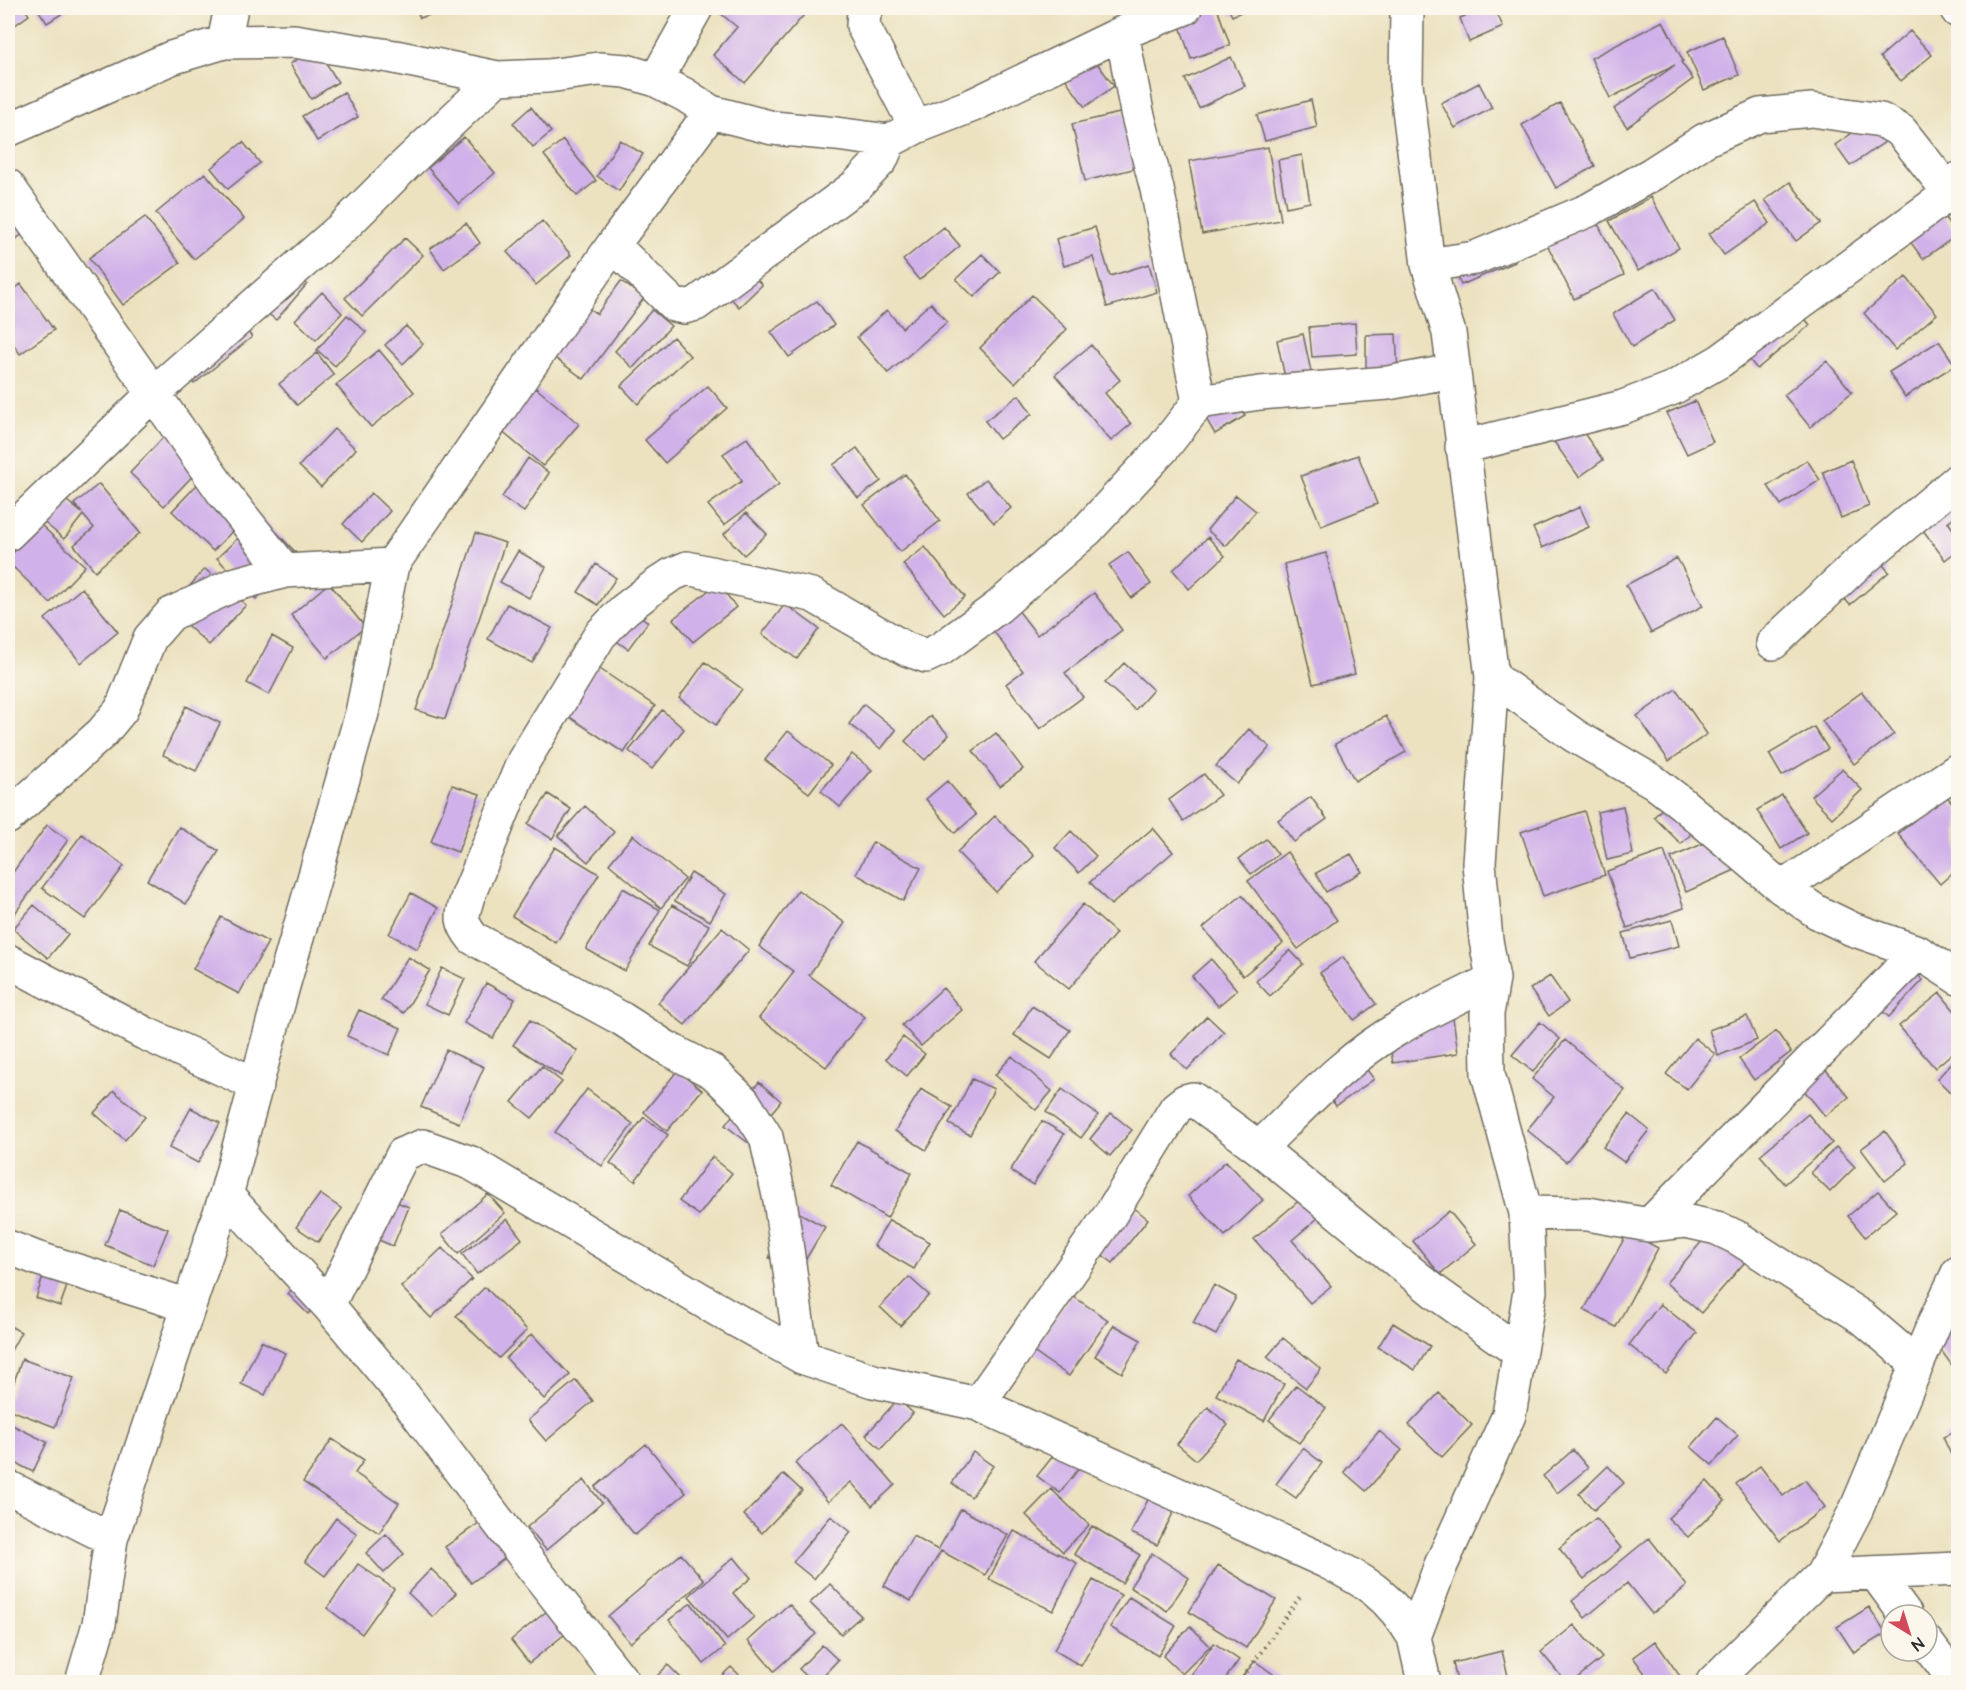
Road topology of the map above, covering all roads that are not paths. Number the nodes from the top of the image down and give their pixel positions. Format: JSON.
{"nodes":[{"id":1,"x":231,"y":8,"type":"edge"},
{"id":2,"x":696,"y":8,"type":"edge"},
{"id":3,"x":867,"y":8,"type":"edge"},
{"id":4,"x":1185,"y":8,"type":"edge"},
{"id":5,"x":1407,"y":8,"type":"edge"},
{"id":6,"x":1122,"y":33,"type":"junction"},
{"id":7,"x":224,"y":42,"type":"junction"},
{"id":8,"x":497,"y":78,"type":"junction"},
{"id":9,"x":656,"y":80,"type":"junction"},
{"id":10,"x":711,"y":112,"type":"junction"},
{"id":11,"x":8,"y":130,"type":"edge"},
{"id":12,"x":902,"y":134,"type":"junction"},
{"id":13,"x":8,"y":186,"type":"edge"},
{"id":14,"x":1954,"y":186,"type":"edge"},
{"id":15,"x":613,"y":245,"type":"junction"},
{"id":16,"x":1428,"y":265,"type":"junction"},
{"id":17,"x":1453,"y":371,"type":"junction"},
{"id":18,"x":154,"y":393,"type":"junction"},
{"id":19,"x":1199,"y":402,"type":"junction"},
{"id":20,"x":1462,"y":447,"type":"junction"},
{"id":21,"x":1959,"y":480,"type":"edge"},
{"id":22,"x":8,"y":534,"type":"edge"},
{"id":23,"x":392,"y":565,"type":"junction"},
{"id":24,"x":285,"y":570,"type":"junction"},
{"id":25,"x":1773,"y":644,"type":"dead end"},
{"id":26,"x":1492,"y":677,"type":"junction"},
{"id":27,"x":1959,"y":770,"type":"edge"},
{"id":28,"x":8,"y":817,"type":"edge"},
{"id":29,"x":1782,"y":888,"type":"junction"},
{"id":30,"x":1918,"y":952,"type":"junction"},
{"id":31,"x":8,"y":962,"type":"edge"},
{"id":32,"x":1959,"y":978,"type":"edge"},
{"id":33,"x":1493,"y":979,"type":"junction"},
{"id":34,"x":257,"y":1084,"type":"junction"},
{"id":35,"x":1259,"y":1148,"type":"junction"},
{"id":36,"x":226,"y":1195,"type":"junction"},
{"id":37,"x":1526,"y":1213,"type":"junction"},
{"id":38,"x":1649,"y":1225,"type":"junction"},
{"id":39,"x":8,"y":1247,"type":"edge"},
{"id":40,"x":1959,"y":1273,"type":"edge"},
{"id":41,"x":328,"y":1305,"type":"junction"},
{"id":42,"x":189,"y":1306,"type":"junction"},
{"id":43,"x":1520,"y":1352,"type":"junction"},
{"id":44,"x":802,"y":1357,"type":"junction"},
{"id":45,"x":1917,"y":1364,"type":"junction"},
{"id":46,"x":978,"y":1404,"type":"junction"},
{"id":47,"x":8,"y":1487,"type":"edge"},
{"id":48,"x":111,"y":1539,"type":"junction"},
{"id":49,"x":1959,"y":1569,"type":"edge"},
{"id":50,"x":1876,"y":1574,"type":"junction"},
{"id":51,"x":1822,"y":1575,"type":"junction"},
{"id":52,"x":1897,"y":1603,"type":"edge"},
{"id":53,"x":1414,"y":1637,"type":"junction"},
{"id":54,"x":1939,"y":1660,"type":"edge"},
{"id":55,"x":82,"y":1683,"type":"edge"},
{"id":56,"x":623,"y":1683,"type":"edge"},
{"id":57,"x":1424,"y":1683,"type":"edge"},
{"id":58,"x":1713,"y":1683,"type":"edge"},
{"id":59,"x":1956,"y":1683,"type":"edge"}],
"edges":[{"from":1,"to":7,"type":"street"},
{"from":2,"to":9,"type":"street"},
{"from":3,"to":12,"type":"street"},
{"from":4,"to":6,"type":"street"},
{"from":5,"to":16,"type":"street"},
{"from":6,"to":12,"type":"street"},
{"from":6,"to":19,"type":"street"},
{"from":7,"to":8,"type":"street"},
{"from":7,"to":11,"type":"street"},
{"from":8,"to":9,"type":"street"},
{"from":8,"to":18,"type":"street"},
{"from":9,"to":10,"type":"street"},
{"from":10,"to":12,"type":"street"},
{"from":10,"to":15,"type":"street"},
{"from":12,"to":15,"type":"street"},
{"from":13,"to":18,"type":"street"},
{"from":14,"to":16,"type":"street"},
{"from":14,"to":20,"type":"street"},
{"from":15,"to":23,"type":"street"},
{"from":16,"to":17,"type":"street"},
{"from":17,"to":19,"type":"street"},
{"from":17,"to":20,"type":"street"},
{"from":18,"to":22,"type":"street"},
{"from":18,"to":24,"type":"street"},
{"from":19,"to":44,"type":"street"},
{"from":20,"to":26,"type":"street"},
{"from":21,"to":25,"type":"street"},
{"from":23,"to":24,"type":"street"},
{"from":23,"to":34,"type":"street"},
{"from":24,"to":28,"type":"street"},
{"from":26,"to":29,"type":"street"},
{"from":26,"to":33,"type":"street"},
{"from":27,"to":29,"type":"street"},
{"from":29,"to":30,"type":"street"},
{"from":30,"to":32,"type":"street"},
{"from":30,"to":38,"type":"street"},
{"from":31,"to":34,"type":"street"},
{"from":33,"to":35,"type":"street"},
{"from":33,"to":37,"type":"street"},
{"from":34,"to":36,"type":"street"},
{"from":35,"to":43,"type":"street"},
{"from":35,"to":46,"type":"street"},
{"from":36,"to":41,"type":"street"},
{"from":36,"to":42,"type":"street"},
{"from":37,"to":38,"type":"street"},
{"from":37,"to":43,"type":"street"},
{"from":38,"to":45,"type":"street"},
{"from":39,"to":42,"type":"street"},
{"from":40,"to":45,"type":"street"},
{"from":41,"to":44,"type":"street"},
{"from":41,"to":56,"type":"street"},
{"from":42,"to":48,"type":"street"},
{"from":43,"to":53,"type":"street"},
{"from":44,"to":46,"type":"street"},
{"from":45,"to":51,"type":"street"},
{"from":46,"to":53,"type":"street"},
{"from":47,"to":48,"type":"street"},
{"from":48,"to":55,"type":"street"},
{"from":49,"to":50,"type":"street"},
{"from":50,"to":51,"type":"street"},
{"from":50,"to":52,"type":"street"},
{"from":51,"to":58,"type":"street"},
{"from":53,"to":57,"type":"street"},
{"from":54,"to":59,"type":"street"}]}
